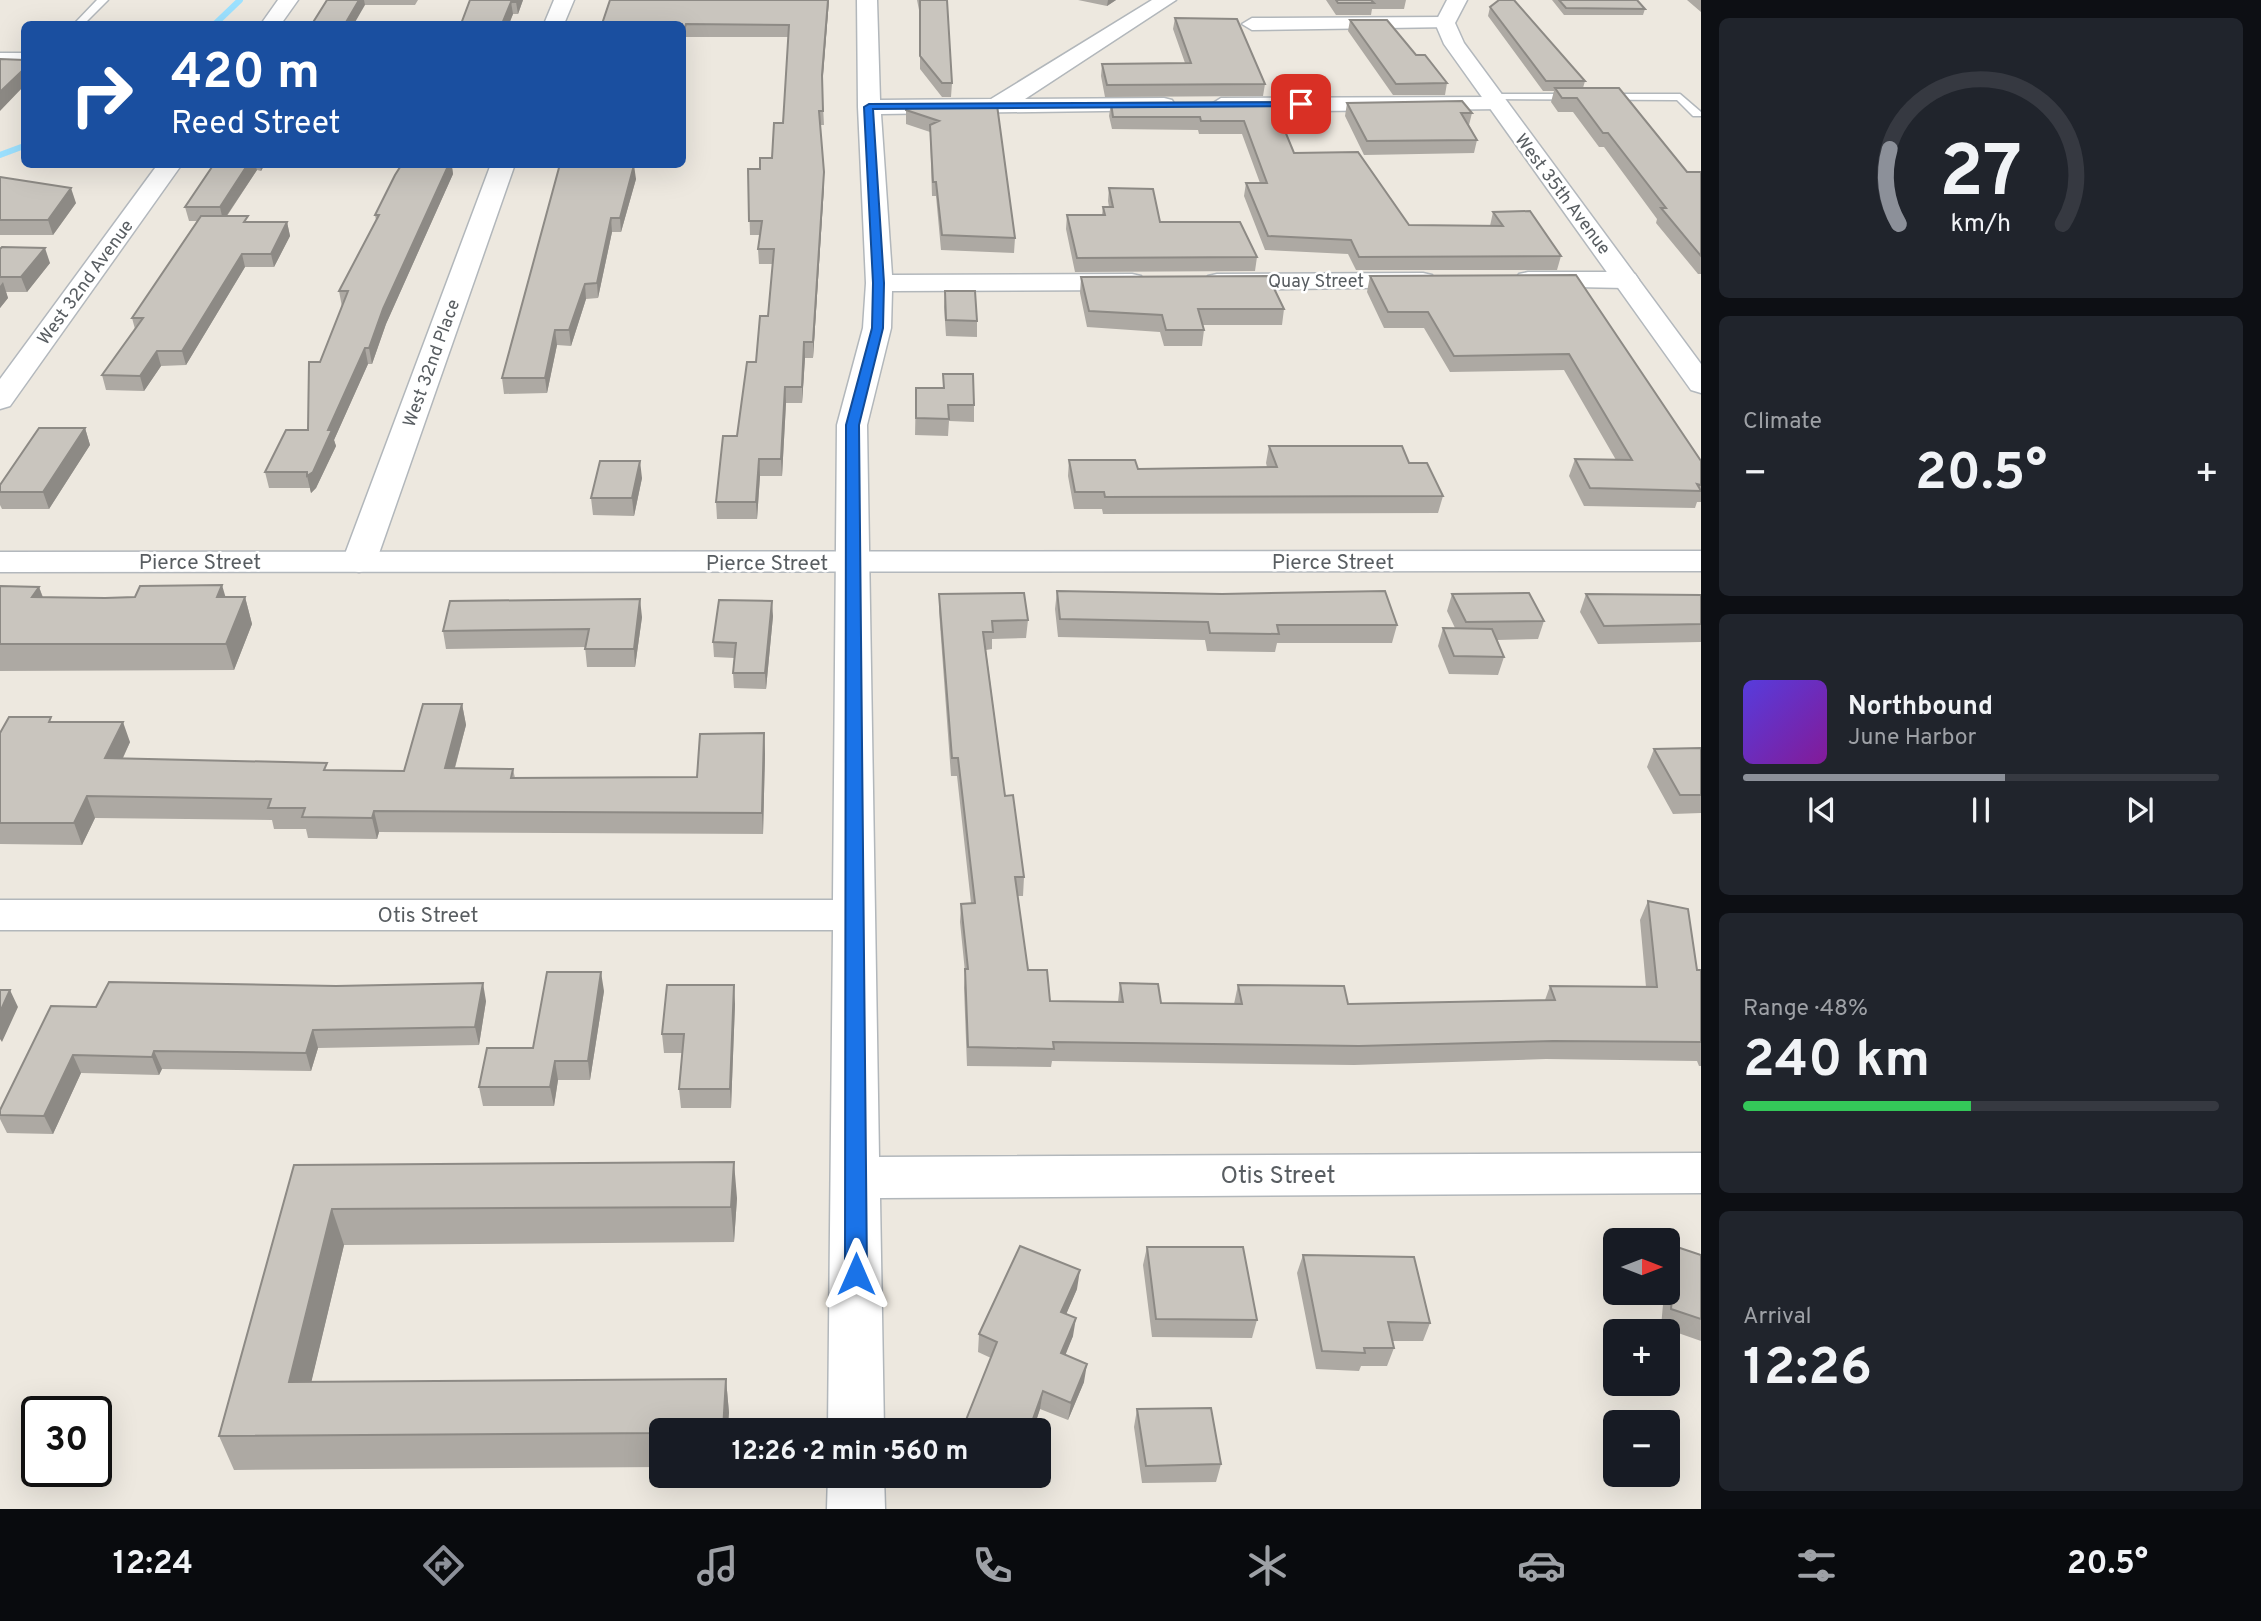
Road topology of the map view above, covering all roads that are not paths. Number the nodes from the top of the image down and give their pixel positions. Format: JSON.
{"nodes":[{"id":1,"x":103,"y":0,"type":"edge"},
{"id":2,"x":288,"y":0,"type":"edge"},
{"id":3,"x":564,"y":0,"type":"edge"},
{"id":4,"x":867,"y":0,"type":"edge"},
{"id":5,"x":1166,"y":0,"type":"edge"},
{"id":6,"x":1457,"y":0,"type":"edge"},
{"id":7,"x":82,"y":21,"type":"edge"},
{"id":8,"x":273,"y":21,"type":"edge"},
{"id":9,"x":555,"y":21,"type":"edge"},
{"id":10,"x":1445,"y":23,"type":"junction"},
{"id":11,"x":1252,"y":24,"type":"dead end"},
{"id":12,"x":0,"y":59,"type":"edge"},
{"id":13,"x":21,"y":59,"type":"edge"},
{"id":14,"x":1493,"y":100,"type":"junction"},
{"id":15,"x":995,"y":105,"type":"junction"},
{"id":16,"x":869,"y":107,"type":"junction"},
{"id":17,"x":1697,"y":114,"type":"dead end"},
{"id":18,"x":167,"y":168,"type":"edge"},
{"id":19,"x":502,"y":168,"type":"edge"},
{"id":20,"x":1502,"y":280,"type":"edge"},
{"id":21,"x":1626,"y":280,"type":"junction"},
{"id":22,"x":1446,"y":281,"type":"edge"},
{"id":23,"x":1156,"y":282,"type":"edge"},
{"id":24,"x":1197,"y":282,"type":"edge"},
{"id":25,"x":879,"y":283,"type":"junction"},
{"id":26,"x":1692,"y":360,"type":"edge"},
{"id":27,"x":1701,"y":384,"type":"edge"},
{"id":28,"x":0,"y":400,"type":"edge"},
{"id":29,"x":1701,"y":561,"type":"edge"},
{"id":30,"x":0,"y":562,"type":"edge"},
{"id":31,"x":359,"y":562,"type":"junction"},
{"id":32,"x":851,"y":563,"type":"junction"},
{"id":33,"x":0,"y":915,"type":"edge"},
{"id":34,"x":856,"y":915,"type":"junction"},
{"id":35,"x":1701,"y":1173,"type":"edge"},
{"id":36,"x":856,"y":1178,"type":"junction"},
{"id":37,"x":856,"y":1418,"type":"edge"},
{"id":38,"x":856,"y":1488,"type":"edge"},
{"id":39,"x":856,"y":1509,"type":"edge"}],
"edges":[{"from":1,"to":7,"type":"lane"},
{"from":2,"to":8,"type":"street"},
{"from":3,"to":9,"type":"street"},
{"from":4,"to":16,"type":"street"},
{"from":5,"to":15,"type":"street"},
{"from":6,"to":10,"type":"street"},
{"from":10,"to":11,"type":"street"},
{"from":10,"to":14,"type":"street","name":"West 35th Avenue"},
{"from":12,"to":13,"type":"street"},
{"from":14,"to":15,"type":"street"},
{"from":14,"to":17,"type":"lane"},
{"from":14,"to":21,"type":"street","name":"West 35th Avenue"},
{"from":15,"to":16,"type":"street"},
{"from":16,"to":25,"type":"street"},
{"from":18,"to":28,"type":"street","name":"West 32nd Avenue"},
{"from":19,"to":31,"type":"street","name":"West 32nd Place"},
{"from":20,"to":21,"type":"street"},
{"from":21,"to":26,"type":"street","name":"West 35th Avenue"},
{"from":22,"to":24,"type":"street","name":"Quay Street"},
{"from":23,"to":25,"type":"street"},
{"from":25,"to":32,"type":"street"},
{"from":26,"to":27,"type":"street","name":"West 35th Avenue"},
{"from":29,"to":32,"type":"street","name":"Pierce Street"},
{"from":30,"to":31,"type":"street","name":"Pierce Street"},
{"from":31,"to":32,"type":"street","name":"Pierce Street"},
{"from":32,"to":34,"type":"street"},
{"from":33,"to":34,"type":"street","name":"Otis Street"},
{"from":34,"to":36,"type":"street"},
{"from":35,"to":36,"type":"street","name":"Otis Street"},
{"from":36,"to":37,"type":"street"},
{"from":38,"to":39,"type":"street"}]}
